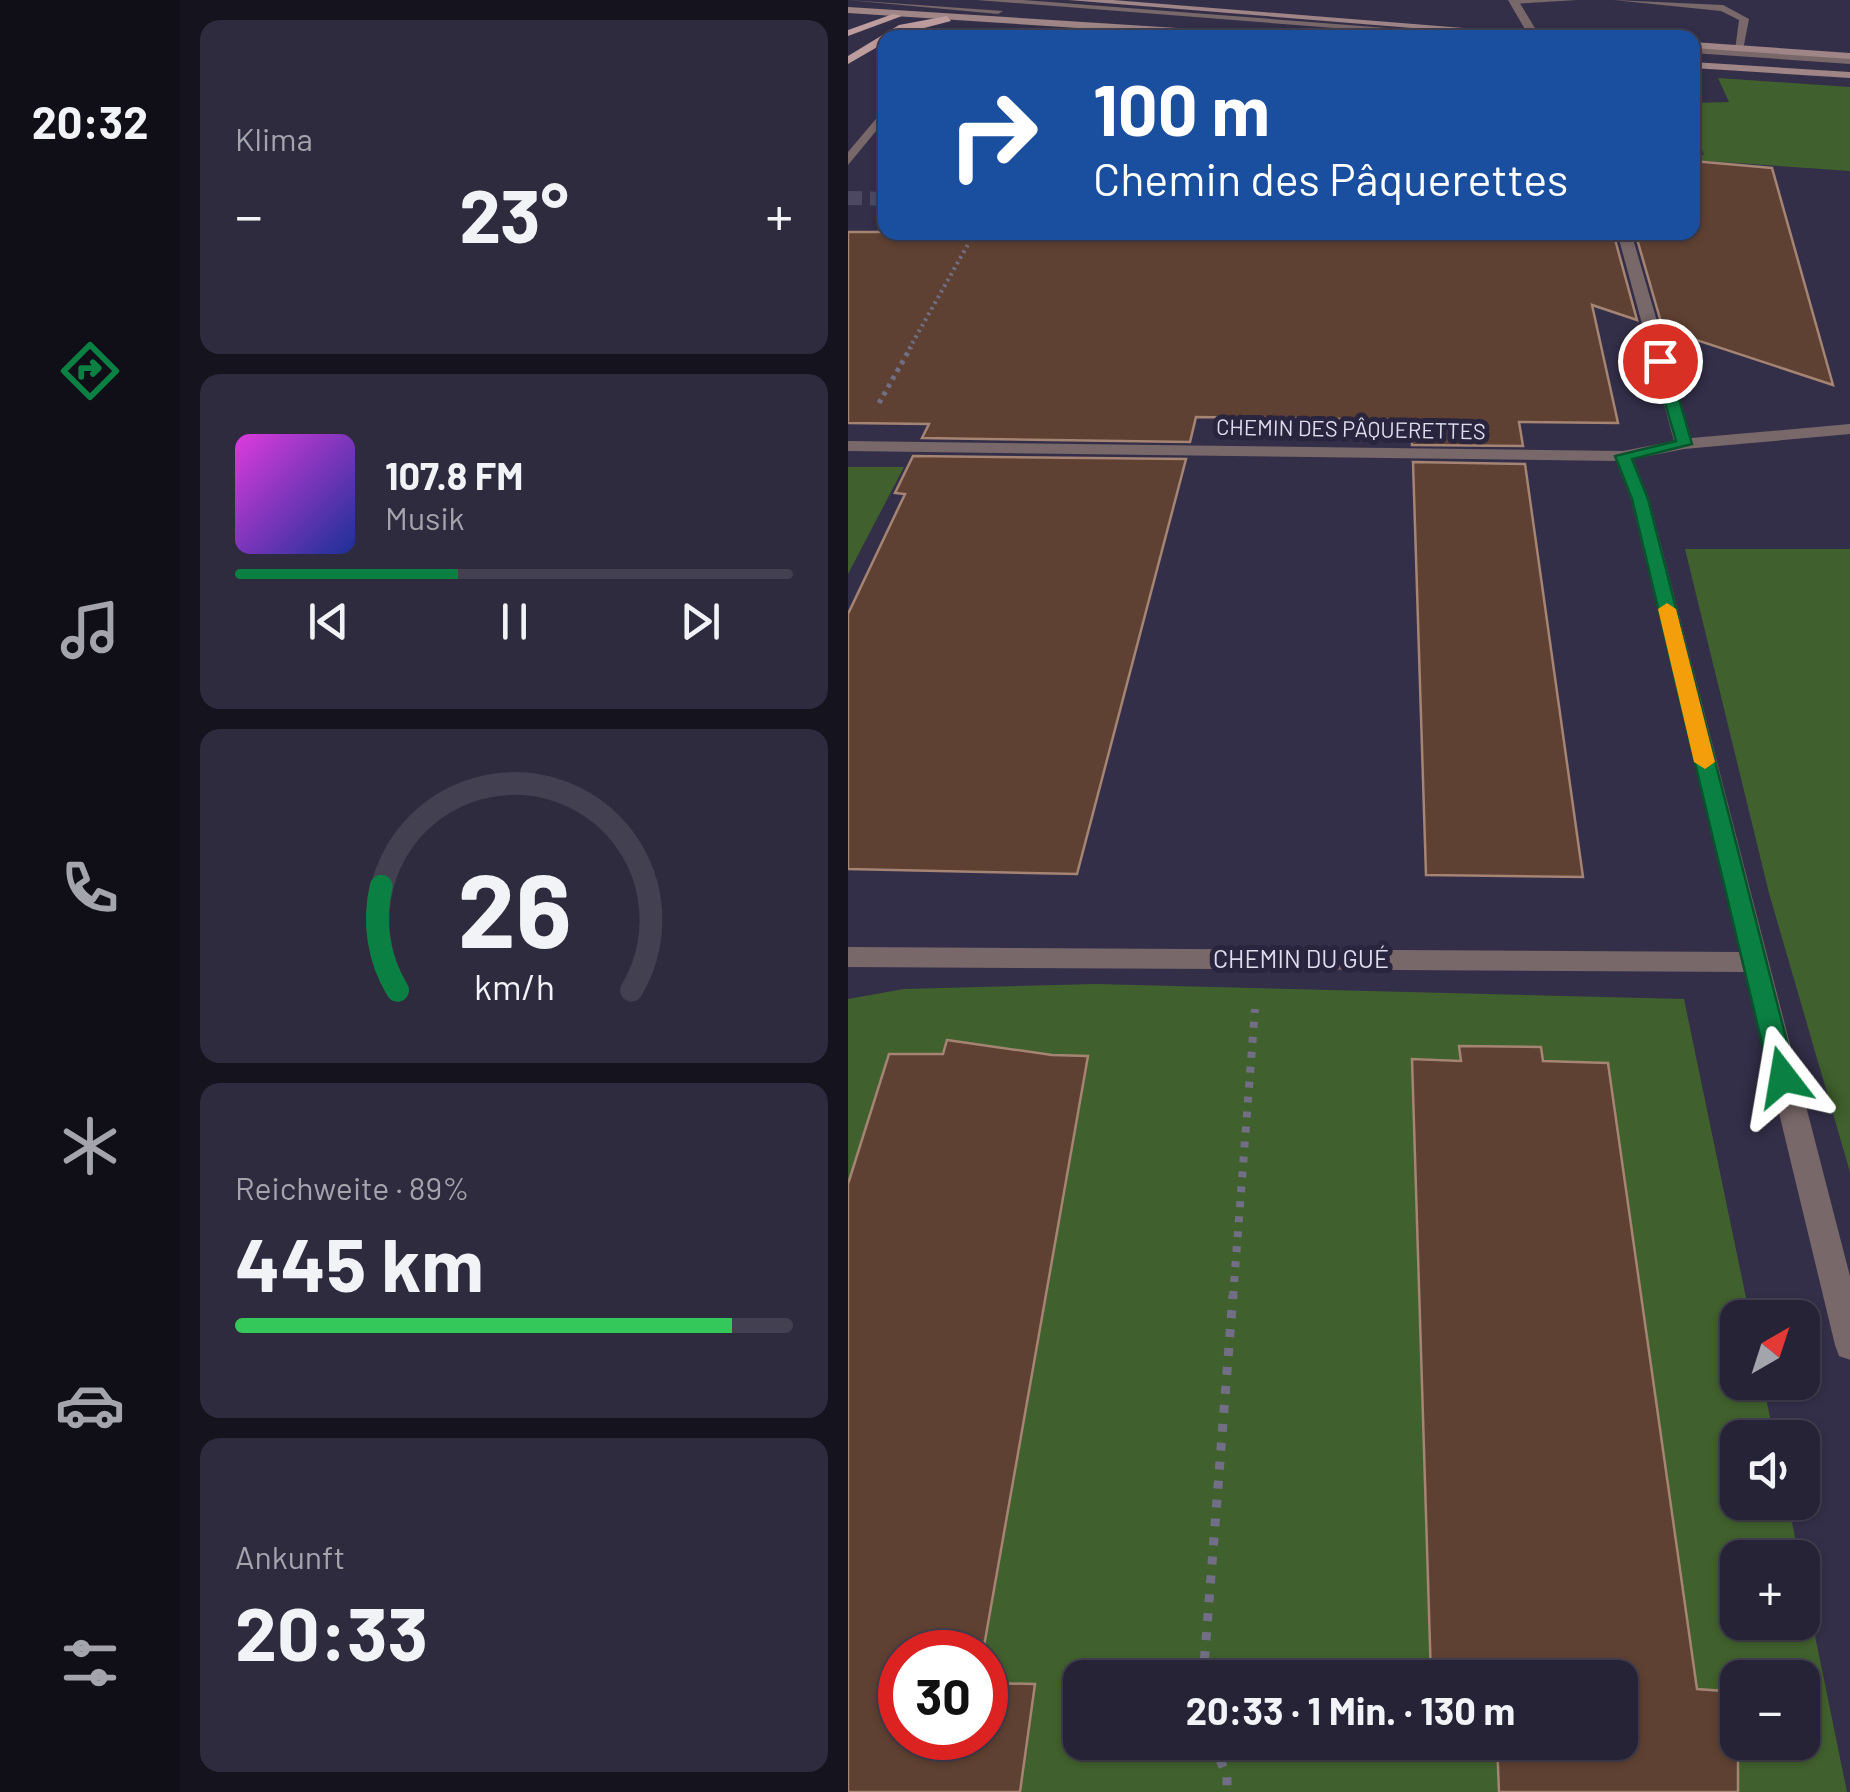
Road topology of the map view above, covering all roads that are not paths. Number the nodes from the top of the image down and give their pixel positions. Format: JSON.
{"nodes":[{"id":1,"x":848,"y":0,"type":"edge"},
{"id":2,"x":950,"y":0,"type":"edge"},
{"id":3,"x":982,"y":0,"type":"edge"},
{"id":4,"x":1073,"y":0,"type":"edge"},
{"id":5,"x":1572,"y":0,"type":"edge"},
{"id":6,"x":1618,"y":0,"type":"edge"},
{"id":7,"x":1514,"y":1,"type":"edge"},
{"id":8,"x":937,"y":7,"type":"junction"},
{"id":9,"x":848,"y":10,"type":"edge"},
{"id":10,"x":920,"y":17,"type":"junction"},
{"id":11,"x":947,"y":19,"type":"junction"},
{"id":12,"x":900,"y":21,"type":"junction"},
{"id":13,"x":888,"y":30,"type":"edge"},
{"id":14,"x":1144,"y":30,"type":"edge"},
{"id":15,"x":1256,"y":30,"type":"edge"},
{"id":16,"x":1401,"y":30,"type":"edge"},
{"id":17,"x":1459,"y":30,"type":"edge"},
{"id":18,"x":1532,"y":30,"type":"edge"},
{"id":19,"x":848,"y":33,"type":"edge"},
{"id":20,"x":878,"y":38,"type":"edge"},
{"id":21,"x":1700,"y":48,"type":"edge"},
{"id":22,"x":1739,"y":48,"type":"junction"},
{"id":23,"x":1700,"y":49,"type":"edge"},
{"id":24,"x":848,"y":61,"type":"edge"},
{"id":25,"x":1850,"y":61,"type":"edge"},
{"id":26,"x":1700,"y":62,"type":"edge"},
{"id":27,"x":1700,"y":63,"type":"edge"},
{"id":28,"x":1850,"y":75,"type":"edge"},
{"id":29,"x":878,"y":121,"type":"edge"},
{"id":30,"x":848,"y":161,"type":"edge"},
{"id":31,"x":1626,"y":240,"type":"edge"},
{"id":32,"x":1850,"y":429,"type":"edge"},
{"id":33,"x":1684,"y":444,"type":"junction"},
{"id":34,"x":848,"y":446,"type":"edge"},
{"id":35,"x":1623,"y":456,"type":"junction"},
{"id":36,"x":848,"y":958,"type":"edge"},
{"id":37,"x":1754,"y":962,"type":"junction"},
{"id":38,"x":1850,"y":1345,"type":"edge"}],
"edges":[{"from":1,"to":8,"type":"street"},
{"from":2,"to":8,"type":"main road"},
{"from":3,"to":16,"type":"street"},
{"from":4,"to":17,"type":"main road"},
{"from":5,"to":7,"type":"street"},
{"from":6,"to":22,"type":"street"},
{"from":7,"to":18,"type":"street"},
{"from":8,"to":10,"type":"street"},
{"from":8,"to":12,"type":"main road"},
{"from":8,"to":15,"type":"street"},
{"from":9,"to":12,"type":"main road"},
{"from":10,"to":11,"type":"main road"},
{"from":10,"to":12,"type":"street"},
{"from":11,"to":12,"type":"main road"},
{"from":11,"to":14,"type":"main road"},
{"from":12,"to":13,"type":"main road"},
{"from":12,"to":19,"type":"main road"},
{"from":20,"to":24,"type":"main road"},
{"from":21,"to":22,"type":"main road"},
{"from":22,"to":25,"type":"main road"},
{"from":23,"to":25,"type":"street"},
{"from":25,"to":26,"type":"street"},
{"from":27,"to":28,"type":"main road"},
{"from":29,"to":30,"type":"street"},
{"from":31,"to":33,"type":"street"},
{"from":32,"to":33,"type":"street","name":"CHEMIN DES PÂQUERETTES"},
{"from":33,"to":35,"type":"street","name":"CHEMIN DES PÂQUERETTES"},
{"from":34,"to":35,"type":"street","name":"CHEMIN DES PÂQUERETTES"},
{"from":35,"to":37,"type":"street"},
{"from":36,"to":37,"type":"street","name":"CHEMIN DU GUÉ"},
{"from":37,"to":38,"type":"street"}]}
